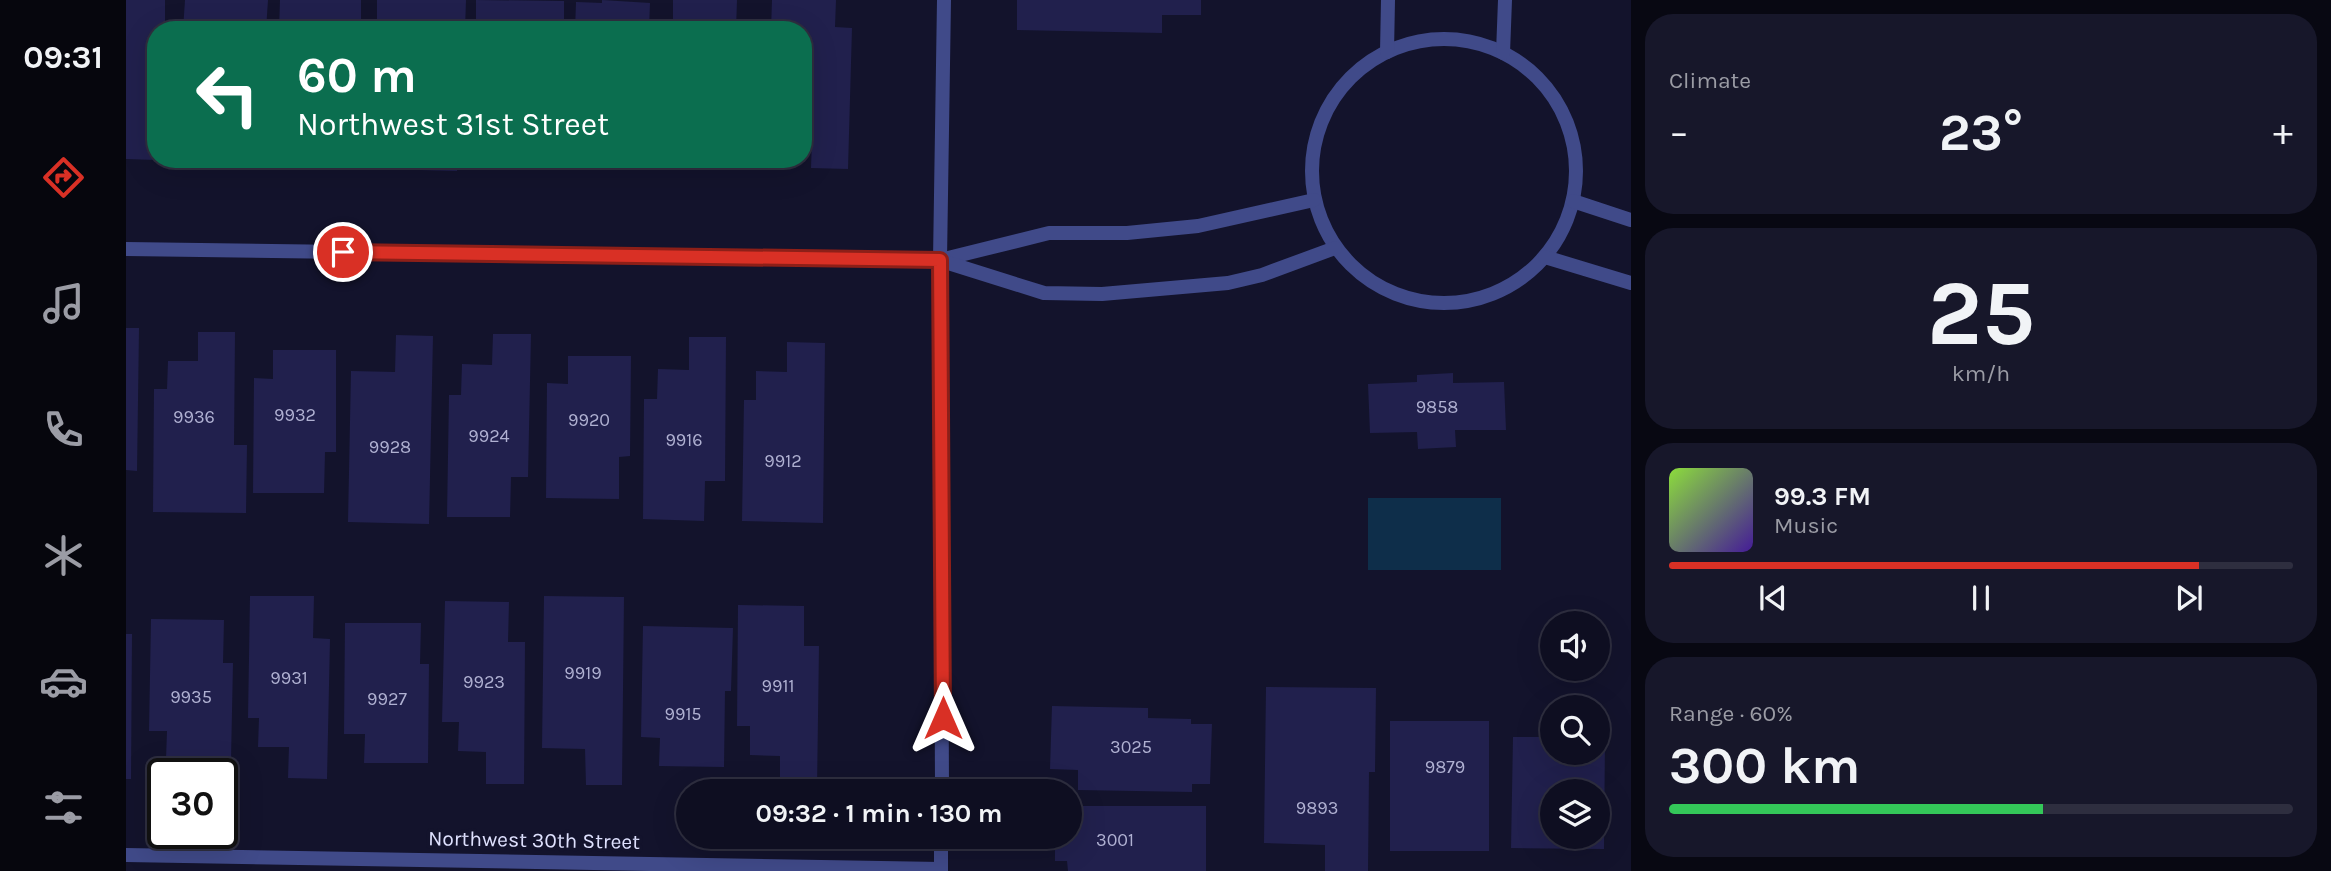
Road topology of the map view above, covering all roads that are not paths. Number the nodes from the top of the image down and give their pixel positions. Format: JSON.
{"nodes":[{"id":1,"x":944,"y":0,"type":"edge"},
{"id":2,"x":1388,"y":0,"type":"edge"},
{"id":3,"x":1505,"y":0,"type":"edge"},
{"id":4,"x":1387,"y":52,"type":"junction"},
{"id":5,"x":1503,"y":53,"type":"junction"},
{"id":6,"x":1314,"y":200,"type":"junction"},
{"id":7,"x":1573,"y":201,"type":"junction"},
{"id":8,"x":1631,"y":220,"type":"edge"},
{"id":9,"x":1335,"y":248,"type":"junction"},
{"id":10,"x":126,"y":249,"type":"edge"},
{"id":11,"x":1545,"y":257,"type":"junction"},
{"id":12,"x":940,"y":260,"type":"junction"},
{"id":13,"x":1631,"y":282,"type":"edge"},
{"id":14,"x":942,"y":779,"type":"edge"},
{"id":15,"x":941,"y":849,"type":"edge"},
{"id":16,"x":126,"y":855,"type":"edge"},
{"id":17,"x":941,"y":870,"type":"edge"}],
"edges":[{"from":1,"to":12,"type":"street"},
{"from":2,"to":4,"type":"street"},
{"from":3,"to":5,"type":"street"},
{"from":4,"to":5,"type":"street"},
{"from":4,"to":6,"type":"street"},
{"from":5,"to":7,"type":"street"},
{"from":6,"to":9,"type":"street"},
{"from":6,"to":12,"type":"street"},
{"from":7,"to":8,"type":"street"},
{"from":7,"to":11,"type":"street"},
{"from":9,"to":11,"type":"street"},
{"from":9,"to":12,"type":"street"},
{"from":10,"to":12,"type":"street"},
{"from":11,"to":13,"type":"street"},
{"from":12,"to":14,"type":"street"},
{"from":15,"to":17,"type":"street"},
{"from":16,"to":17,"type":"street","name":"Northwest 30th Street"}]}
